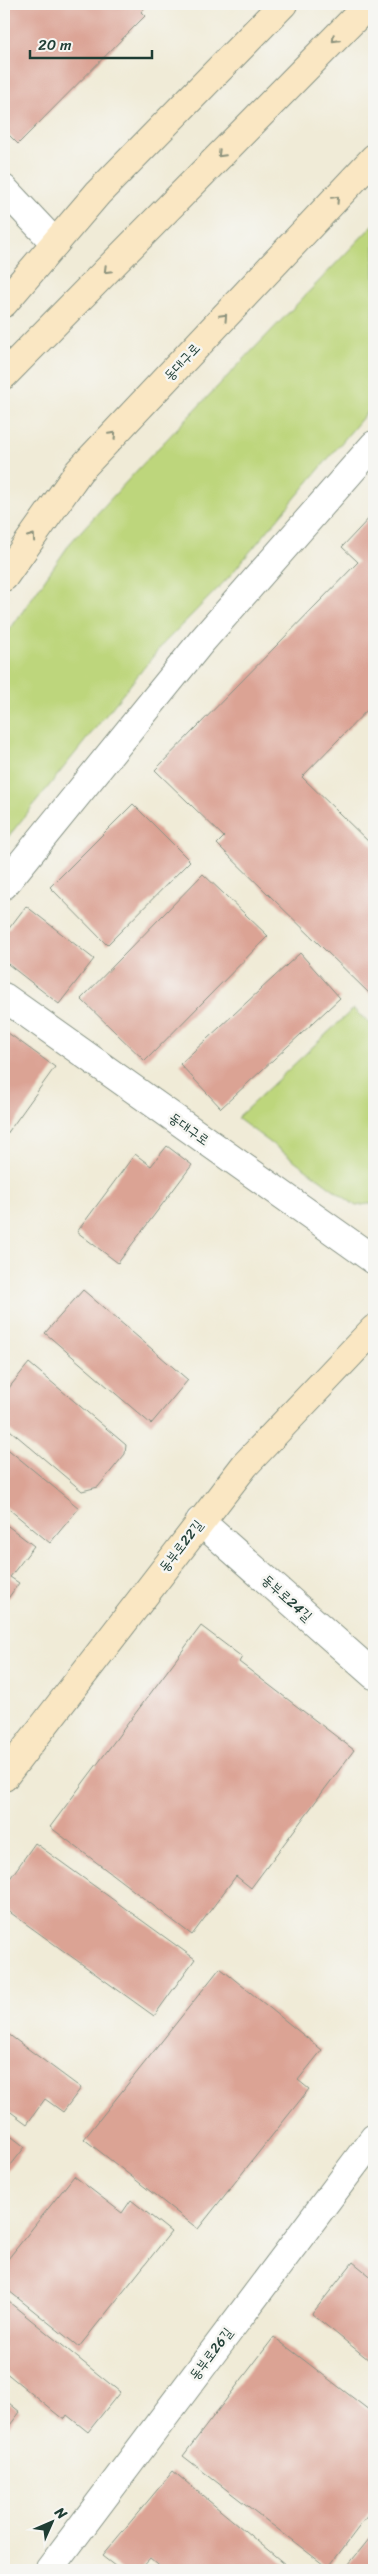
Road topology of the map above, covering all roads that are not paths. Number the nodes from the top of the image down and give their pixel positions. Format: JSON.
{"nodes":[{"id":1,"x":283,"y":4,"type":"edge"},
{"id":2,"x":369,"y":4,"type":"edge"},
{"id":3,"x":374,"y":158,"type":"edge"},
{"id":4,"x":4,"y":189,"type":"edge"},
{"id":5,"x":55,"y":243,"type":"junction"},
{"id":6,"x":4,"y":303,"type":"edge"},
{"id":7,"x":4,"y":375,"type":"edge"},
{"id":8,"x":374,"y":445,"type":"edge"},
{"id":9,"x":4,"y":577,"type":"edge"},
{"id":10,"x":4,"y":885,"type":"edge"},
{"id":11,"x":4,"y":997,"type":"edge"},
{"id":12,"x":374,"y":1260,"type":"edge"},
{"id":13,"x":374,"y":1329,"type":"edge"},
{"id":14,"x":200,"y":1521,"type":"junction"},
{"id":15,"x":374,"y":1675,"type":"edge"},
{"id":16,"x":4,"y":1777,"type":"edge"},
{"id":17,"x":374,"y":2138,"type":"edge"},
{"id":18,"x":48,"y":2570,"type":"edge"}],
"edges":[{"from":1,"to":5,"type":"main road"},
{"from":2,"to":7,"type":"main road","one_way":true},
{"from":9,"to":3,"type":"main road","name":"동대구로","one_way":true},
{"from":4,"to":5,"type":"street"},
{"from":5,"to":6,"type":"main road"},
{"from":8,"to":10,"type":"street"},
{"from":11,"to":12,"type":"street","name":"동대구로"},
{"from":13,"to":14,"type":"main road","name":"동부로22길"},
{"from":14,"to":15,"type":"street","name":"동부로24길"},
{"from":14,"to":16,"type":"main road","name":"동부로22길"},
{"from":17,"to":18,"type":"street","name":"동부로26길"}]}
